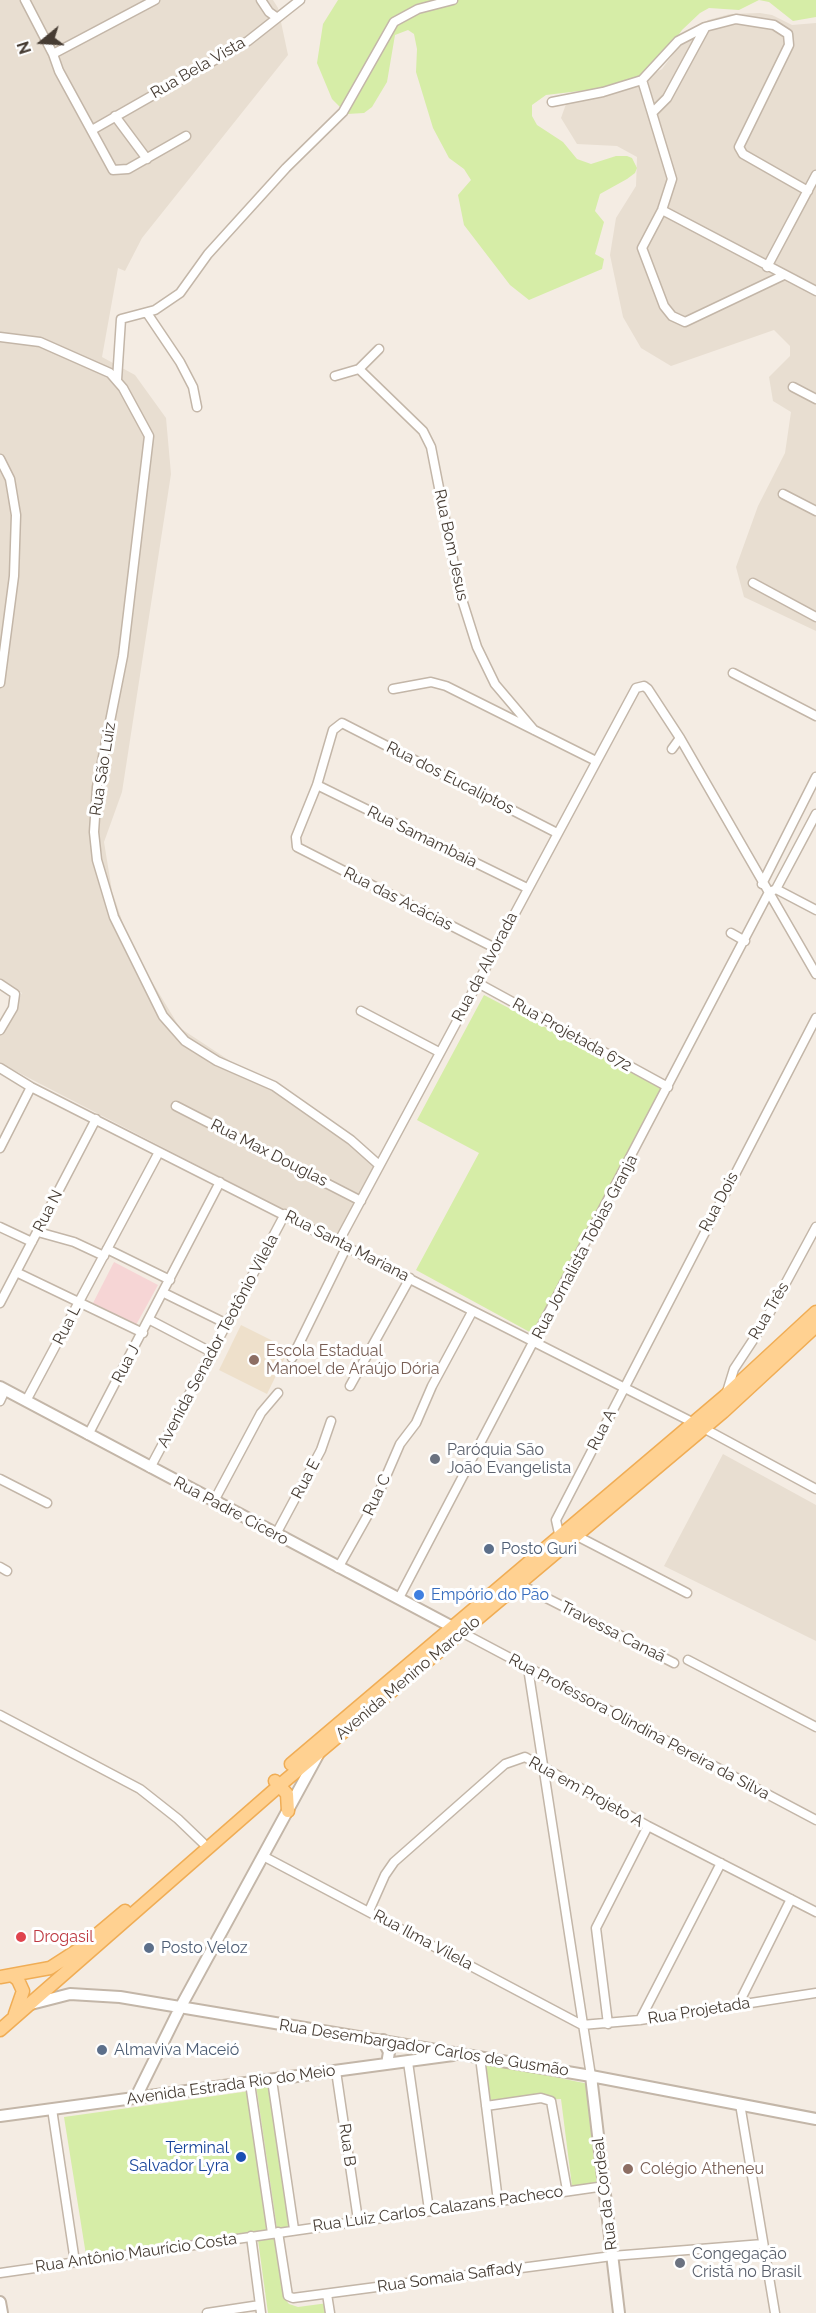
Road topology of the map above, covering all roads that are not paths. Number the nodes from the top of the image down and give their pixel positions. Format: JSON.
{"nodes":[{"id":1,"x":25,"y":0,"type":"edge"},
{"id":2,"x":155,"y":0,"type":"edge"},
{"id":3,"x":261,"y":0,"type":"edge"},
{"id":4,"x":300,"y":0,"type":"edge"},
{"id":5,"x":453,"y":0,"type":"edge"},
{"id":6,"x":276,"y":17,"type":"junction"},
{"id":7,"x":705,"y":27,"type":"junction"},
{"id":8,"x":53,"y":54,"type":"junction"},
{"id":9,"x":642,"y":80,"type":"junction"},
{"id":10,"x":552,"y":102,"type":"dead end"},
{"id":11,"x":653,"y":112,"type":"junction"},
{"id":12,"x":115,"y":116,"type":"junction"},
{"id":13,"x":92,"y":130,"type":"junction"},
{"id":14,"x":186,"y":136,"type":"dead end"},
{"id":15,"x":147,"y":159,"type":"junction"},
{"id":16,"x":816,"y":175,"type":"edge"},
{"id":17,"x":808,"y":191,"type":"junction"},
{"id":18,"x":662,"y":210,"type":"junction"},
{"id":19,"x":767,"y":267,"type":"junction"},
{"id":20,"x":784,"y":275,"type":"junction"},
{"id":21,"x":816,"y":291,"type":"edge"},
{"id":22,"x":147,"y":313,"type":"junction"},
{"id":23,"x":0,"y":337,"type":"edge"},
{"id":24,"x":379,"y":349,"type":"dead end"},
{"id":25,"x":359,"y":369,"type":"junction"},
{"id":26,"x":335,"y":376,"type":"dead end"},
{"id":27,"x":117,"y":380,"type":"junction"},
{"id":28,"x":793,"y":387,"type":"dead end"},
{"id":29,"x":816,"y":399,"type":"edge"},
{"id":30,"x":197,"y":407,"type":"dead end"},
{"id":31,"x":0,"y":459,"type":"edge"},
{"id":32,"x":783,"y":494,"type":"dead end"},
{"id":33,"x":816,"y":511,"type":"edge"},
{"id":34,"x":753,"y":583,"type":"dead end"},
{"id":35,"x":816,"y":617,"type":"edge"},
{"id":36,"x":733,"y":673,"type":"dead end"},
{"id":37,"x":0,"y":683,"type":"edge"},
{"id":38,"x":393,"y":688,"type":"dead end"},
{"id":39,"x":816,"y":716,"type":"edge"},
{"id":40,"x":534,"y":730,"type":"junction"},
{"id":41,"x":680,"y":738,"type":"junction"},
{"id":42,"x":672,"y":749,"type":"dead end"},
{"id":43,"x":596,"y":761,"type":"junction"},
{"id":44,"x":816,"y":777,"type":"edge"},
{"id":45,"x":317,"y":785,"type":"junction"},
{"id":46,"x":816,"y":814,"type":"edge"},
{"id":47,"x":557,"y":833,"type":"junction"},
{"id":48,"x":762,"y":884,"type":"junction"},
{"id":49,"x":527,"y":888,"type":"junction"},
{"id":50,"x":776,"y":889,"type":"junction"},
{"id":51,"x":768,"y":894,"type":"junction"},
{"id":52,"x":816,"y":910,"type":"edge"},
{"id":53,"x":731,"y":933,"type":"dead end"},
{"id":54,"x":745,"y":940,"type":"junction"},
{"id":55,"x":495,"y":948,"type":"junction"},
{"id":56,"x":816,"y":974,"type":"edge"},
{"id":57,"x":476,"y":982,"type":"junction"},
{"id":58,"x":0,"y":984,"type":"edge"},
{"id":59,"x":361,"y":1011,"type":"dead end"},
{"id":60,"x":816,"y":1018,"type":"edge"},
{"id":61,"x":0,"y":1030,"type":"edge"},
{"id":62,"x":440,"y":1052,"type":"junction"},
{"id":63,"x":0,"y":1068,"type":"edge"},
{"id":64,"x":31,"y":1087,"type":"junction"},
{"id":65,"x":668,"y":1087,"type":"junction"},
{"id":66,"x":176,"y":1106,"type":"dead end"},
{"id":67,"x":96,"y":1119,"type":"junction"},
{"id":68,"x":0,"y":1148,"type":"edge"},
{"id":69,"x":159,"y":1152,"type":"junction"},
{"id":70,"x":379,"y":1165,"type":"junction"},
{"id":71,"x":220,"y":1182,"type":"junction"},
{"id":72,"x":361,"y":1201,"type":"junction"},
{"id":73,"x":285,"y":1214,"type":"junction"},
{"id":74,"x":0,"y":1227,"type":"edge"},
{"id":75,"x":816,"y":1227,"type":"edge"},
{"id":76,"x":38,"y":1233,"type":"junction"},
{"id":77,"x":32,"y":1242,"type":"junction"},
{"id":78,"x":343,"y":1243,"type":"junction"},
{"id":79,"x":105,"y":1252,"type":"junction"},
{"id":80,"x":16,"y":1272,"type":"junction"},
{"id":81,"x":410,"y":1278,"type":"junction"},
{"id":82,"x":170,"y":1280,"type":"junction"},
{"id":83,"x":164,"y":1293,"type":"junction"},
{"id":84,"x":80,"y":1301,"type":"junction"},
{"id":85,"x":0,"y":1303,"type":"edge"},
{"id":86,"x":471,"y":1312,"type":"junction"},
{"id":87,"x":816,"y":1312,"type":"edge"},
{"id":88,"x":150,"y":1320,"type":"junction"},
{"id":89,"x":227,"y":1324,"type":"junction"},
{"id":90,"x":816,"y":1326,"type":"edge"},
{"id":91,"x":143,"y":1333,"type":"junction"},
{"id":92,"x":534,"y":1344,"type":"junction"},
{"id":93,"x":213,"y":1353,"type":"junction"},
{"id":94,"x":292,"y":1358,"type":"dead end"},
{"id":95,"x":350,"y":1386,"type":"dead end"},
{"id":96,"x":624,"y":1388,"type":"junction"},
{"id":97,"x":2,"y":1389,"type":"edge"},
{"id":98,"x":278,"y":1393,"type":"dead end"},
{"id":99,"x":725,"y":1396,"type":"junction"},
{"id":100,"x":0,"y":1401,"type":"edge"},
{"id":101,"x":26,"y":1401,"type":"junction"},
{"id":102,"x":331,"y":1421,"type":"dead end"},
{"id":103,"x":699,"y":1426,"type":"junction"},
{"id":104,"x":88,"y":1435,"type":"junction"},
{"id":105,"x":150,"y":1468,"type":"junction"},
{"id":106,"x":0,"y":1479,"type":"edge"},
{"id":107,"x":816,"y":1489,"type":"edge"},
{"id":108,"x":214,"y":1501,"type":"junction"},
{"id":109,"x":47,"y":1503,"type":"dead end"},
{"id":110,"x":276,"y":1534,"type":"junction"},
{"id":111,"x":577,"y":1536,"type":"junction"},
{"id":112,"x":560,"y":1538,"type":"junction"},
{"id":113,"x":338,"y":1568,"type":"junction"},
{"id":114,"x":521,"y":1585,"type":"junction"},
{"id":115,"x":687,"y":1593,"type":"dead end"},
{"id":116,"x":399,"y":1598,"type":"junction"},
{"id":117,"x":458,"y":1630,"type":"junction"},
{"id":118,"x":688,"y":1660,"type":"dead end"},
{"id":119,"x":674,"y":1664,"type":"dead end"},
{"id":120,"x":528,"y":1668,"type":"junction"},
{"id":121,"x":0,"y":1716,"type":"edge"},
{"id":122,"x":816,"y":1728,"type":"edge"},
{"id":123,"x":319,"y":1752,"type":"junction"},
{"id":124,"x":545,"y":1769,"type":"junction"},
{"id":125,"x":276,"y":1783,"type":"junction"},
{"id":126,"x":288,"y":1811,"type":"junction"},
{"id":127,"x":816,"y":1820,"type":"edge"},
{"id":128,"x":648,"y":1826,"type":"junction"},
{"id":129,"x":203,"y":1843,"type":"junction"},
{"id":130,"x":263,"y":1856,"type":"junction"},
{"id":131,"x":720,"y":1863,"type":"junction"},
{"id":132,"x":791,"y":1899,"type":"junction"},
{"id":133,"x":369,"y":1911,"type":"junction"},
{"id":134,"x":816,"y":1912,"type":"edge"},
{"id":135,"x":4,"y":1975,"type":"edge"},
{"id":136,"x":816,"y":1993,"type":"edge"},
{"id":137,"x":31,"y":2004,"type":"junction"},
{"id":138,"x":738,"y":2005,"type":"junction"},
{"id":139,"x":180,"y":2008,"type":"junction"},
{"id":140,"x":11,"y":2020,"type":"junction"},
{"id":141,"x":640,"y":2020,"type":"junction"},
{"id":142,"x":608,"y":2024,"type":"junction"},
{"id":143,"x":582,"y":2025,"type":"junction"},
{"id":144,"x":0,"y":2030,"type":"edge"},
{"id":145,"x":382,"y":2040,"type":"junction"},
{"id":146,"x":462,"y":2054,"type":"junction"},
{"id":147,"x":480,"y":2057,"type":"junction"},
{"id":148,"x":408,"y":2061,"type":"junction"},
{"id":149,"x":387,"y":2064,"type":"junction"},
{"id":150,"x":336,"y":2071,"type":"junction"},
{"id":151,"x":591,"y":2076,"type":"junction"},
{"id":152,"x":273,"y":2080,"type":"junction"},
{"id":153,"x":250,"y":2083,"type":"junction"},
{"id":154,"x":136,"y":2097,"type":"junction"},
{"id":155,"x":740,"y":2104,"type":"junction"},
{"id":156,"x":486,"y":2106,"type":"junction"},
{"id":157,"x":52,"y":2109,"type":"junction"},
{"id":158,"x":0,"y":2116,"type":"edge"},
{"id":159,"x":816,"y":2119,"type":"edge"},
{"id":160,"x":605,"y":2186,"type":"junction"},
{"id":161,"x":567,"y":2190,"type":"junction"},
{"id":162,"x":498,"y":2200,"type":"junction"},
{"id":163,"x":429,"y":2210,"type":"junction"},
{"id":164,"x":358,"y":2220,"type":"junction"},
{"id":165,"x":294,"y":2229,"type":"junction"},
{"id":166,"x":275,"y":2232,"type":"junction"},
{"id":167,"x":251,"y":2236,"type":"junction"},
{"id":168,"x":763,"y":2244,"type":"junction"},
{"id":169,"x":612,"y":2256,"type":"junction"},
{"id":170,"x":75,"y":2262,"type":"junction"},
{"id":171,"x":0,"y":2273,"type":"edge"},
{"id":172,"x":327,"y":2294,"type":"junction"},
{"id":173,"x":0,"y":2302,"type":"edge"},
{"id":174,"x":260,"y":2309,"type":"edge"},
{"id":175,"x":2,"y":2313,"type":"edge"},
{"id":176,"x":207,"y":2313,"type":"edge"},
{"id":177,"x":330,"y":2313,"type":"edge"},
{"id":178,"x":620,"y":2313,"type":"edge"},
{"id":179,"x":775,"y":2313,"type":"edge"}],
"edges":[{"from":1,"to":8,"type":"street"},
{"from":2,"to":8,"type":"street"},
{"from":3,"to":6,"type":"street"},
{"from":4,"to":6,"type":"street","name":"Rua Bela Vista"},
{"from":5,"to":22,"type":"street"},
{"from":6,"to":12,"type":"street","name":"Rua Bela Vista"},
{"from":7,"to":9,"type":"street"},
{"from":7,"to":11,"type":"street"},
{"from":7,"to":17,"type":"street"},
{"from":8,"to":13,"type":"street"},
{"from":9,"to":10,"type":"street"},
{"from":9,"to":11,"type":"street"},
{"from":11,"to":18,"type":"street"},
{"from":12,"to":13,"type":"street","name":"Rua Bela Vista"},
{"from":12,"to":15,"type":"street"},
{"from":13,"to":15,"type":"street"},
{"from":14,"to":15,"type":"street"},
{"from":16,"to":17,"type":"street"},
{"from":17,"to":19,"type":"street"},
{"from":18,"to":19,"type":"street"},
{"from":18,"to":20,"type":"street"},
{"from":19,"to":20,"type":"street"},
{"from":20,"to":21,"type":"street"},
{"from":22,"to":27,"type":"street"},
{"from":22,"to":30,"type":"street"},
{"from":23,"to":27,"type":"street","name":"Rua São Luiz"},
{"from":24,"to":25,"type":"street"},
{"from":25,"to":26,"type":"street"},
{"from":25,"to":40,"type":"street","name":"Rua Bom Jesus"},
{"from":27,"to":70,"type":"street","name":"Rua São Luiz"},
{"from":28,"to":29,"type":"street"},
{"from":31,"to":37,"type":"street"},
{"from":32,"to":33,"type":"street"},
{"from":34,"to":35,"type":"street"},
{"from":36,"to":39,"type":"street"},
{"from":38,"to":40,"type":"street"},
{"from":40,"to":43,"type":"street"},
{"from":41,"to":42,"type":"street"},
{"from":41,"to":43,"type":"street","name":"Rua da Alvorada"},
{"from":41,"to":48,"type":"street"},
{"from":43,"to":47,"type":"street","name":"Rua da Alvorada"},
{"from":44,"to":48,"type":"street"},
{"from":45,"to":47,"type":"street","name":"Rua dos Eucaliptos"},
{"from":45,"to":49,"type":"street","name":"Rua Samambaia"},
{"from":45,"to":55,"type":"street","name":"Rua das Acácias"},
{"from":46,"to":50,"type":"street"},
{"from":47,"to":49,"type":"street","name":"Rua da Alvorada"},
{"from":48,"to":51,"type":"street"},
{"from":49,"to":55,"type":"street","name":"Rua da Alvorada"},
{"from":50,"to":51,"type":"street"},
{"from":50,"to":52,"type":"street"},
{"from":51,"to":54,"type":"street","name":"Rua Jornalista Tobias Granja"},
{"from":51,"to":56,"type":"street"},
{"from":53,"to":54,"type":"street"},
{"from":54,"to":65,"type":"street","name":"Rua Jornalista Tobias Granja"},
{"from":55,"to":57,"type":"street","name":"Rua da Alvorada"},
{"from":57,"to":62,"type":"street","name":"Rua da Alvorada"},
{"from":57,"to":65,"type":"street","name":"Rua Projetada 672"},
{"from":58,"to":61,"type":"street"},
{"from":59,"to":62,"type":"street"},
{"from":60,"to":96,"type":"street","name":"Rua Dois"},
{"from":62,"to":70,"type":"street","name":"Rua da Alvorada"},
{"from":63,"to":64,"type":"street","name":"Rua Santa Mariana"},
{"from":64,"to":67,"type":"street","name":"Rua Santa Mariana"},
{"from":64,"to":68,"type":"street"},
{"from":65,"to":92,"type":"street","name":"Rua Jornalista Tobias Granja"},
{"from":66,"to":72,"type":"street","name":"Rua Max Douglas"},
{"from":67,"to":69,"type":"street","name":"Rua Santa Mariana"},
{"from":67,"to":76,"type":"street","name":"Rua N"},
{"from":69,"to":71,"type":"street","name":"Rua Santa Mariana"},
{"from":69,"to":79,"type":"street","name":"Rua L"},
{"from":70,"to":72,"type":"street","name":"Rua da Alvorada"},
{"from":71,"to":73,"type":"street","name":"Rua Santa Mariana"},
{"from":71,"to":82,"type":"street","name":"Rua J"},
{"from":72,"to":78,"type":"street","name":"Rua da Alvorada"},
{"from":73,"to":78,"type":"street","name":"Rua Santa Mariana"},
{"from":73,"to":89,"type":"street","name":"Avenida Senador Teotônio Vilela"},
{"from":74,"to":77,"type":"street"},
{"from":75,"to":99,"type":"street","name":"Rua Três"},
{"from":76,"to":77,"type":"street","name":"Rua N"},
{"from":76,"to":79,"type":"street"},
{"from":77,"to":80,"type":"street","name":"Rua N"},
{"from":78,"to":81,"type":"street","name":"Rua Santa Mariana"},
{"from":78,"to":94,"type":"street","name":"Rua da Alvorada"},
{"from":79,"to":82,"type":"street"},
{"from":79,"to":84,"type":"street","name":"Rua L"},
{"from":80,"to":84,"type":"street"},
{"from":80,"to":85,"type":"street","name":"Rua N"},
{"from":81,"to":86,"type":"street","name":"Rua Santa Mariana"},
{"from":81,"to":95,"type":"street"},
{"from":82,"to":83,"type":"street","name":"Rua J"},
{"from":83,"to":88,"type":"street","name":"Rua J"},
{"from":83,"to":89,"type":"street"},
{"from":84,"to":91,"type":"street"},
{"from":84,"to":101,"type":"street","name":"Rua L"},
{"from":86,"to":92,"type":"street","name":"Rua Santa Mariana"},
{"from":86,"to":113,"type":"street","name":"Rua C"},
{"from":87,"to":99,"type":"main road","name":"Avenida Menino Marcelo"},
{"from":88,"to":91,"type":"street","name":"Rua J"},
{"from":88,"to":93,"type":"street"},
{"from":89,"to":93,"type":"street","name":"Avenida Senador Teotônio Vilela"},
{"from":90,"to":103,"type":"main road","name":"Avenida Menino Marcelo"},
{"from":91,"to":104,"type":"street","name":"Rua J"},
{"from":92,"to":96,"type":"street","name":"Rua Santa Mariana"},
{"from":92,"to":116,"type":"street","name":"Rua Jornalista Tobias Granja"},
{"from":93,"to":105,"type":"street","name":"Avenida Senador Teotônio Vilela"},
{"from":96,"to":103,"type":"street","name":"Rua Santa Mariana"},
{"from":96,"to":112,"type":"street","name":"Rua A"},
{"from":97,"to":100,"type":"street"},
{"from":97,"to":101,"type":"street","name":"Rua Padre Cícero"},
{"from":98,"to":108,"type":"street"},
{"from":99,"to":103,"type":"main road","name":"Avenida Menino Marcelo"},
{"from":101,"to":104,"type":"street","name":"Rua Padre Cícero"},
{"from":102,"to":110,"type":"street","name":"Rua E"},
{"from":103,"to":107,"type":"street","name":"Rua Santa Mariana"},
{"from":103,"to":111,"type":"main road","name":"Avenida Menino Marcelo"},
{"from":103,"to":112,"type":"main road","name":"Avenida Menino Marcelo"},
{"from":104,"to":105,"type":"street","name":"Rua Padre Cícero"},
{"from":105,"to":108,"type":"street","name":"Rua Padre Cícero"},
{"from":106,"to":109,"type":"street"},
{"from":108,"to":110,"type":"street","name":"Rua Padre Cícero"},
{"from":110,"to":113,"type":"street","name":"Rua Padre Cícero"},
{"from":111,"to":114,"type":"main road","name":"Avenida Menino Marcelo"},
{"from":111,"to":115,"type":"street"},
{"from":112,"to":117,"type":"main road","name":"Avenida Menino Marcelo"},
{"from":113,"to":116,"type":"street","name":"Rua Padre Cícero"},
{"from":114,"to":117,"type":"main road","name":"Avenida Menino Marcelo"},
{"from":114,"to":119,"type":"street","name":"Travessa Canaã"},
{"from":116,"to":117,"type":"street","name":"Rua Padre Cícero"},
{"from":117,"to":120,"type":"street","name":"Rua Professora Olindina Pereira da Silva"},
{"from":117,"to":123,"type":"main road","name":"Avenida Menino Marcelo"},
{"from":117,"to":125,"type":"main road","name":"Avenida Menino Marcelo"},
{"from":118,"to":122,"type":"street","name":"Travessa Canaã"},
{"from":120,"to":124,"type":"street"},
{"from":120,"to":127,"type":"street","name":"Rua Professora Olindina Pereira da Silva"},
{"from":121,"to":129,"type":"street"},
{"from":123,"to":125,"type":"main road","name":"Avenida Menino Marcelo"},
{"from":123,"to":126,"type":"street"},
{"from":124,"to":128,"type":"street","name":"Rua em Projeto A"},
{"from":124,"to":133,"type":"street","name":"Rua em Projeto A"},
{"from":124,"to":143,"type":"street"},
{"from":125,"to":126,"type":"main road"},
{"from":125,"to":129,"type":"main road","name":"Avenida Menino Marcelo"},
{"from":125,"to":137,"type":"main road","name":"Avenida Menino Marcelo"},
{"from":126,"to":130,"type":"street"},
{"from":128,"to":131,"type":"street","name":"Rua em Projeto A"},
{"from":128,"to":142,"type":"street"},
{"from":129,"to":135,"type":"main road","name":"Avenida Menino Marcelo"},
{"from":130,"to":133,"type":"street","name":"Rua Ilma Vilela"},
{"from":130,"to":139,"type":"street"},
{"from":131,"to":132,"type":"street","name":"Rua em Projeto A"},
{"from":131,"to":141,"type":"street"},
{"from":132,"to":134,"type":"street","name":"Rua em Projeto A"},
{"from":132,"to":138,"type":"street"},
{"from":133,"to":143,"type":"street","name":"Rua Ilma Vilela"},
{"from":135,"to":140,"type":"main road"},
{"from":136,"to":138,"type":"street","name":"Rua Projetada"},
{"from":137,"to":139,"type":"street","name":"Rua Desembargador Carlos de Gusmão"},
{"from":137,"to":140,"type":"main road","name":"Avenida Menino Marcelo"},
{"from":138,"to":141,"type":"street","name":"Rua Projetada"},
{"from":139,"to":145,"type":"street","name":"Rua Desembargador Carlos de Gusmão"},
{"from":139,"to":154,"type":"street"},
{"from":140,"to":144,"type":"main road","name":"Avenida Menino Marcelo"},
{"from":141,"to":142,"type":"street","name":"Rua Projetada"},
{"from":142,"to":143,"type":"street","name":"Rua Projetada"},
{"from":143,"to":151,"type":"street"},
{"from":145,"to":146,"type":"street","name":"Rua Desembargador Carlos de Gusmão"},
{"from":145,"to":149,"type":"street"},
{"from":146,"to":147,"type":"street","name":"Rua Desembargador Carlos de Gusmão"},
{"from":146,"to":148,"type":"street","name":"Avenida Estrada Rio do Meio"},
{"from":147,"to":151,"type":"street","name":"Rua Desembargador Carlos de Gusmão"},
{"from":147,"to":156,"type":"street"},
{"from":148,"to":149,"type":"street","name":"Avenida Estrada Rio do Meio"},
{"from":148,"to":163,"type":"street"},
{"from":149,"to":150,"type":"street","name":"Avenida Estrada Rio do Meio"},
{"from":150,"to":152,"type":"street","name":"Avenida Estrada Rio do Meio"},
{"from":150,"to":164,"type":"street","name":"Rua B"},
{"from":151,"to":155,"type":"street","name":"Rua Desembargador Carlos de Gusmão"},
{"from":151,"to":160,"type":"street","name":"Rua da Cordeal"},
{"from":152,"to":153,"type":"street","name":"Avenida Estrada Rio do Meio"},
{"from":152,"to":165,"type":"street"},
{"from":153,"to":154,"type":"street","name":"Avenida Estrada Rio do Meio"},
{"from":153,"to":166,"type":"street"},
{"from":154,"to":157,"type":"street","name":"Avenida Estrada Rio do Meio"},
{"from":155,"to":159,"type":"street","name":"Rua Desembargador Carlos de Gusmão"},
{"from":155,"to":168,"type":"street"},
{"from":156,"to":161,"type":"street"},
{"from":156,"to":162,"type":"street"},
{"from":157,"to":158,"type":"street","name":"Avenida Estrada Rio do Meio"},
{"from":157,"to":170,"type":"street"},
{"from":160,"to":161,"type":"street","name":"Rua Luiz Carlos Calazans Pacheco"},
{"from":160,"to":169,"type":"street","name":"Rua da Cordeal"},
{"from":161,"to":162,"type":"street","name":"Rua Luiz Carlos Calazans Pacheco"},
{"from":162,"to":163,"type":"street","name":"Rua Luiz Carlos Calazans Pacheco"},
{"from":163,"to":164,"type":"street","name":"Rua Luiz Carlos Calazans Pacheco"},
{"from":164,"to":165,"type":"street","name":"Rua Luiz Carlos Calazans Pacheco"},
{"from":165,"to":166,"type":"street","name":"Rua Luiz Carlos Calazans Pacheco"},
{"from":166,"to":167,"type":"street","name":"Rua Antônio Maurício Costa"},
{"from":166,"to":172,"type":"street","name":"Rua Somaia Saffady"},
{"from":167,"to":170,"type":"street","name":"Rua Antônio Maurício Costa"},
{"from":167,"to":174,"type":"street"},
{"from":168,"to":169,"type":"street","name":"Rua Somaia Saffady"},
{"from":168,"to":179,"type":"street"},
{"from":169,"to":172,"type":"street","name":"Rua Somaia Saffady"},
{"from":169,"to":178,"type":"street","name":"Rua da Cordeal"},
{"from":170,"to":171,"type":"street","name":"Rua Antônio Maurício Costa"},
{"from":172,"to":177,"type":"street"},
{"from":173,"to":175,"type":"street"},
{"from":174,"to":176,"type":"street"}]}
